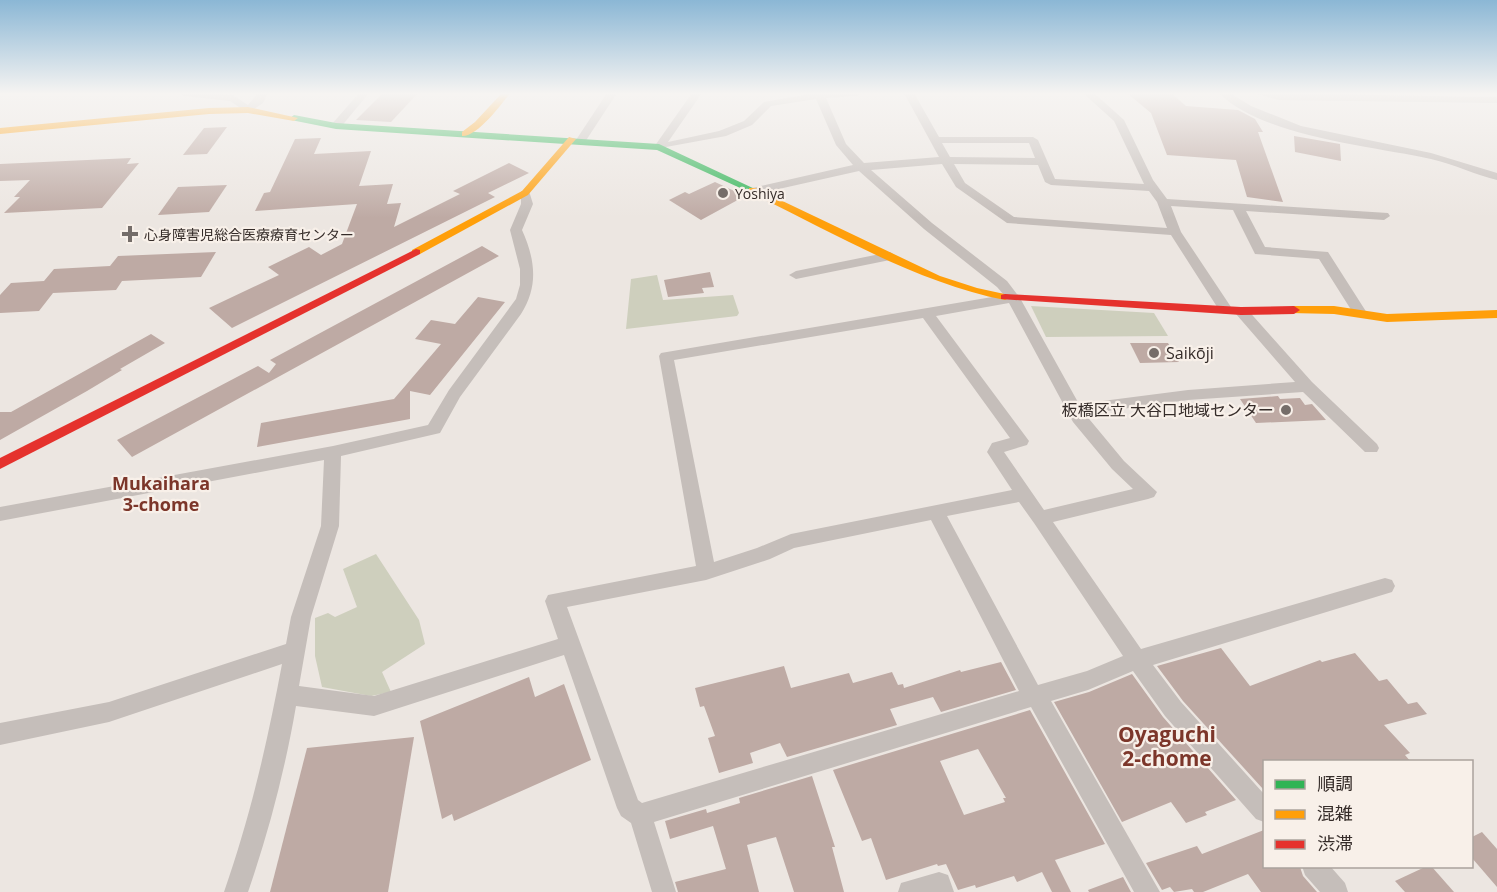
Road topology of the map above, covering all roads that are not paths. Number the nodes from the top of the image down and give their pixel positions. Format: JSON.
{"nodes":[{"id":1,"x":479,"y":135,"type":"edge"},
{"id":2,"x":579,"y":135,"type":"edge"},
{"id":3,"x":668,"y":135,"type":"edge"},
{"id":4,"x":719,"y":135,"type":"edge"},
{"id":5,"x":836,"y":135,"type":"edge"},
{"id":6,"x":931,"y":135,"type":"edge"},
{"id":7,"x":1126,"y":135,"type":"edge"},
{"id":8,"x":1326,"y":135,"type":"edge"},
{"id":9,"x":576,"y":139,"type":"junction"},
{"id":10,"x":934,"y":140,"type":"junction"},
{"id":11,"x":659,"y":147,"type":"junction"},
{"id":12,"x":945,"y":160,"type":"junction"},
{"id":13,"x":1042,"y":162,"type":"junction"},
{"id":14,"x":861,"y":167,"type":"junction"},
{"id":15,"x":1497,"y":177,"type":"edge"},
{"id":16,"x":1152,"y":188,"type":"junction"},
{"id":17,"x":752,"y":191,"type":"junction"},
{"id":18,"x":525,"y":193,"type":"junction"},
{"id":19,"x":1163,"y":202,"type":"junction"},
{"id":20,"x":1238,"y":207,"type":"junction"},
{"id":21,"x":1384,"y":216,"type":"dead end"},
{"id":22,"x":1175,"y":232,"type":"junction"},
{"id":23,"x":890,"y":256,"type":"junction"},
{"id":24,"x":796,"y":276,"type":"dead end"},
{"id":25,"x":1013,"y":298,"type":"junction"},
{"id":26,"x":1234,"y":310,"type":"junction"},
{"id":27,"x":927,"y":313,"type":"junction"},
{"id":28,"x":1360,"y":313,"type":"junction"},
{"id":29,"x":1497,"y":314,"type":"edge"},
{"id":30,"x":1307,"y":386,"type":"junction"},
{"id":31,"x":1074,"y":410,"type":"junction"},
{"id":32,"x":1371,"y":448,"type":"dead end"},
{"id":33,"x":333,"y":452,"type":"junction"},
{"id":34,"x":0,"y":464,"type":"edge"},
{"id":35,"x":1024,"y":494,"type":"junction"},
{"id":36,"x":936,"y":513,"type":"junction"},
{"id":37,"x":0,"y":514,"type":"edge"},
{"id":38,"x":1040,"y":518,"type":"junction"},
{"id":39,"x":706,"y":571,"type":"junction"},
{"id":40,"x":1385,"y":586,"type":"dead end"},
{"id":41,"x":571,"y":644,"type":"junction"},
{"id":42,"x":296,"y":650,"type":"junction"},
{"id":43,"x":1137,"y":660,"type":"junction"},
{"id":44,"x":289,"y":695,"type":"junction"},
{"id":45,"x":1034,"y":696,"type":"junction"},
{"id":46,"x":0,"y":734,"type":"edge"},
{"id":47,"x":1263,"y":810,"type":"edge"},
{"id":48,"x":640,"y":815,"type":"junction"},
{"id":49,"x":1315,"y":868,"type":"edge"},
{"id":50,"x":236,"y":892,"type":"edge"},
{"id":51,"x":664,"y":892,"type":"edge"},
{"id":52,"x":910,"y":892,"type":"edge"},
{"id":53,"x":942,"y":892,"type":"edge"},
{"id":54,"x":1148,"y":892,"type":"edge"},
{"id":55,"x":1336,"y":892,"type":"edge"}],
"edges":[{"from":1,"to":9,"type":"street"},
{"from":2,"to":9,"type":"street"},
{"from":3,"to":11,"type":"street"},
{"from":4,"to":11,"type":"street"},
{"from":5,"to":14,"type":"street"},
{"from":6,"to":10,"type":"street"},
{"from":7,"to":16,"type":"street"},
{"from":8,"to":15,"type":"street"},
{"from":9,"to":11,"type":"street"},
{"from":9,"to":18,"type":"street"},
{"from":10,"to":12,"type":"street"},
{"from":10,"to":13,"type":"street"},
{"from":11,"to":17,"type":"street"},
{"from":12,"to":13,"type":"street"},
{"from":12,"to":14,"type":"street"},
{"from":12,"to":22,"type":"street"},
{"from":13,"to":16,"type":"street"},
{"from":14,"to":17,"type":"street"},
{"from":14,"to":25,"type":"street"},
{"from":16,"to":19,"type":"street"},
{"from":17,"to":23,"type":"street"},
{"from":18,"to":33,"type":"street"},
{"from":18,"to":34,"type":"street"},
{"from":19,"to":20,"type":"street"},
{"from":19,"to":22,"type":"street"},
{"from":20,"to":21,"type":"street"},
{"from":20,"to":28,"type":"street"},
{"from":22,"to":26,"type":"street"},
{"from":23,"to":24,"type":"street"},
{"from":23,"to":25,"type":"street"},
{"from":25,"to":26,"type":"street"},
{"from":25,"to":27,"type":"street"},
{"from":25,"to":31,"type":"street"},
{"from":26,"to":28,"type":"street"},
{"from":26,"to":30,"type":"street"},
{"from":27,"to":35,"type":"street"},
{"from":27,"to":39,"type":"street"},
{"from":28,"to":29,"type":"street"},
{"from":30,"to":31,"type":"street"},
{"from":30,"to":32,"type":"street"},
{"from":31,"to":38,"type":"street"},
{"from":33,"to":37,"type":"street"},
{"from":33,"to":42,"type":"street"},
{"from":35,"to":36,"type":"street"},
{"from":35,"to":38,"type":"street"},
{"from":36,"to":39,"type":"street"},
{"from":36,"to":45,"type":"street"},
{"from":38,"to":43,"type":"street"},
{"from":39,"to":41,"type":"street"},
{"from":40,"to":43,"type":"street"},
{"from":41,"to":44,"type":"street"},
{"from":41,"to":48,"type":"street"},
{"from":42,"to":44,"type":"street"},
{"from":42,"to":46,"type":"street"},
{"from":43,"to":45,"type":"street"},
{"from":43,"to":47,"type":"street"},
{"from":44,"to":50,"type":"street"},
{"from":45,"to":48,"type":"street"},
{"from":45,"to":54,"type":"street"},
{"from":48,"to":51,"type":"street"},
{"from":49,"to":55,"type":"street"},
{"from":52,"to":53,"type":"street"}]}
